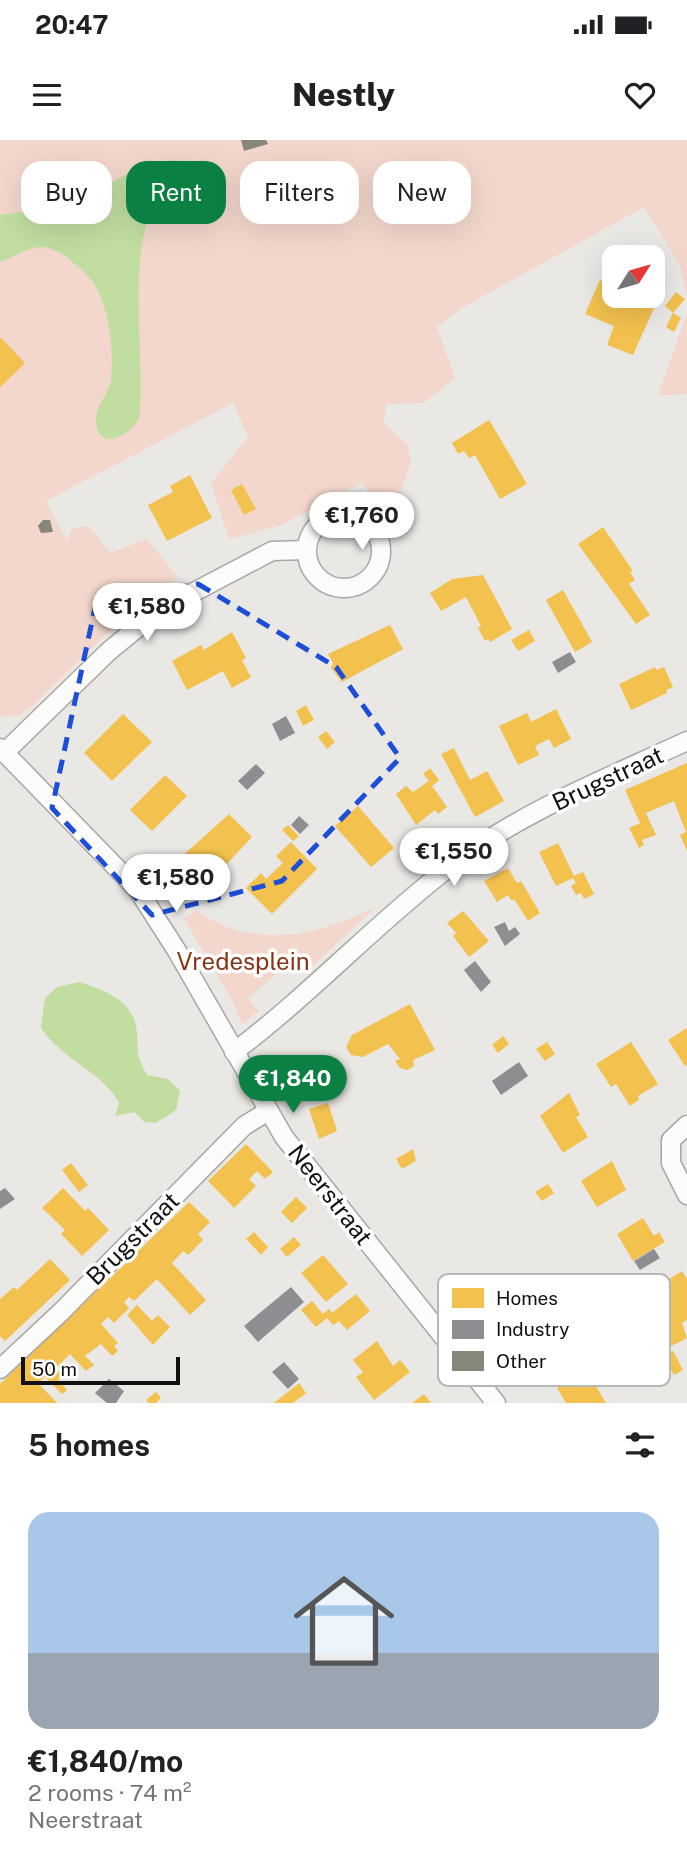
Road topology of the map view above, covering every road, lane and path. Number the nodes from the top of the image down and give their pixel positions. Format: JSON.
{"nodes":[{"id":1,"x":306,"y":550,"type":"junction"},
{"id":2,"x":687,"y":741,"type":"edge"},
{"id":3,"x":2,"y":750,"type":"edge"},
{"id":4,"x":234,"y":1052,"type":"junction"},
{"id":5,"x":268,"y":1111,"type":"junction"},
{"id":6,"x":687,"y":1125,"type":"edge"},
{"id":7,"x":687,"y":1195,"type":"edge"},
{"id":8,"x":438,"y":1330,"type":"edge"},
{"id":9,"x":0,"y":1369,"type":"edge"},
{"id":10,"x":482,"y":1386,"type":"edge"},
{"id":11,"x":496,"y":1403,"type":"edge"}],
"edges":[{"from":1,"to":1,"type":"street"},
{"from":1,"to":3,"type":"street"},
{"from":2,"to":4,"type":"street","name":"Brugstraat"},
{"from":3,"to":4,"type":"street","name":"Neerstraat"},
{"from":4,"to":5,"type":"street","name":"Neerstraat"},
{"from":5,"to":8,"type":"street","name":"Neerstraat"},
{"from":5,"to":9,"type":"street","name":"Brugstraat"},
{"from":6,"to":7,"type":"street"},
{"from":10,"to":11,"type":"street","name":"Neerstraat"}]}
